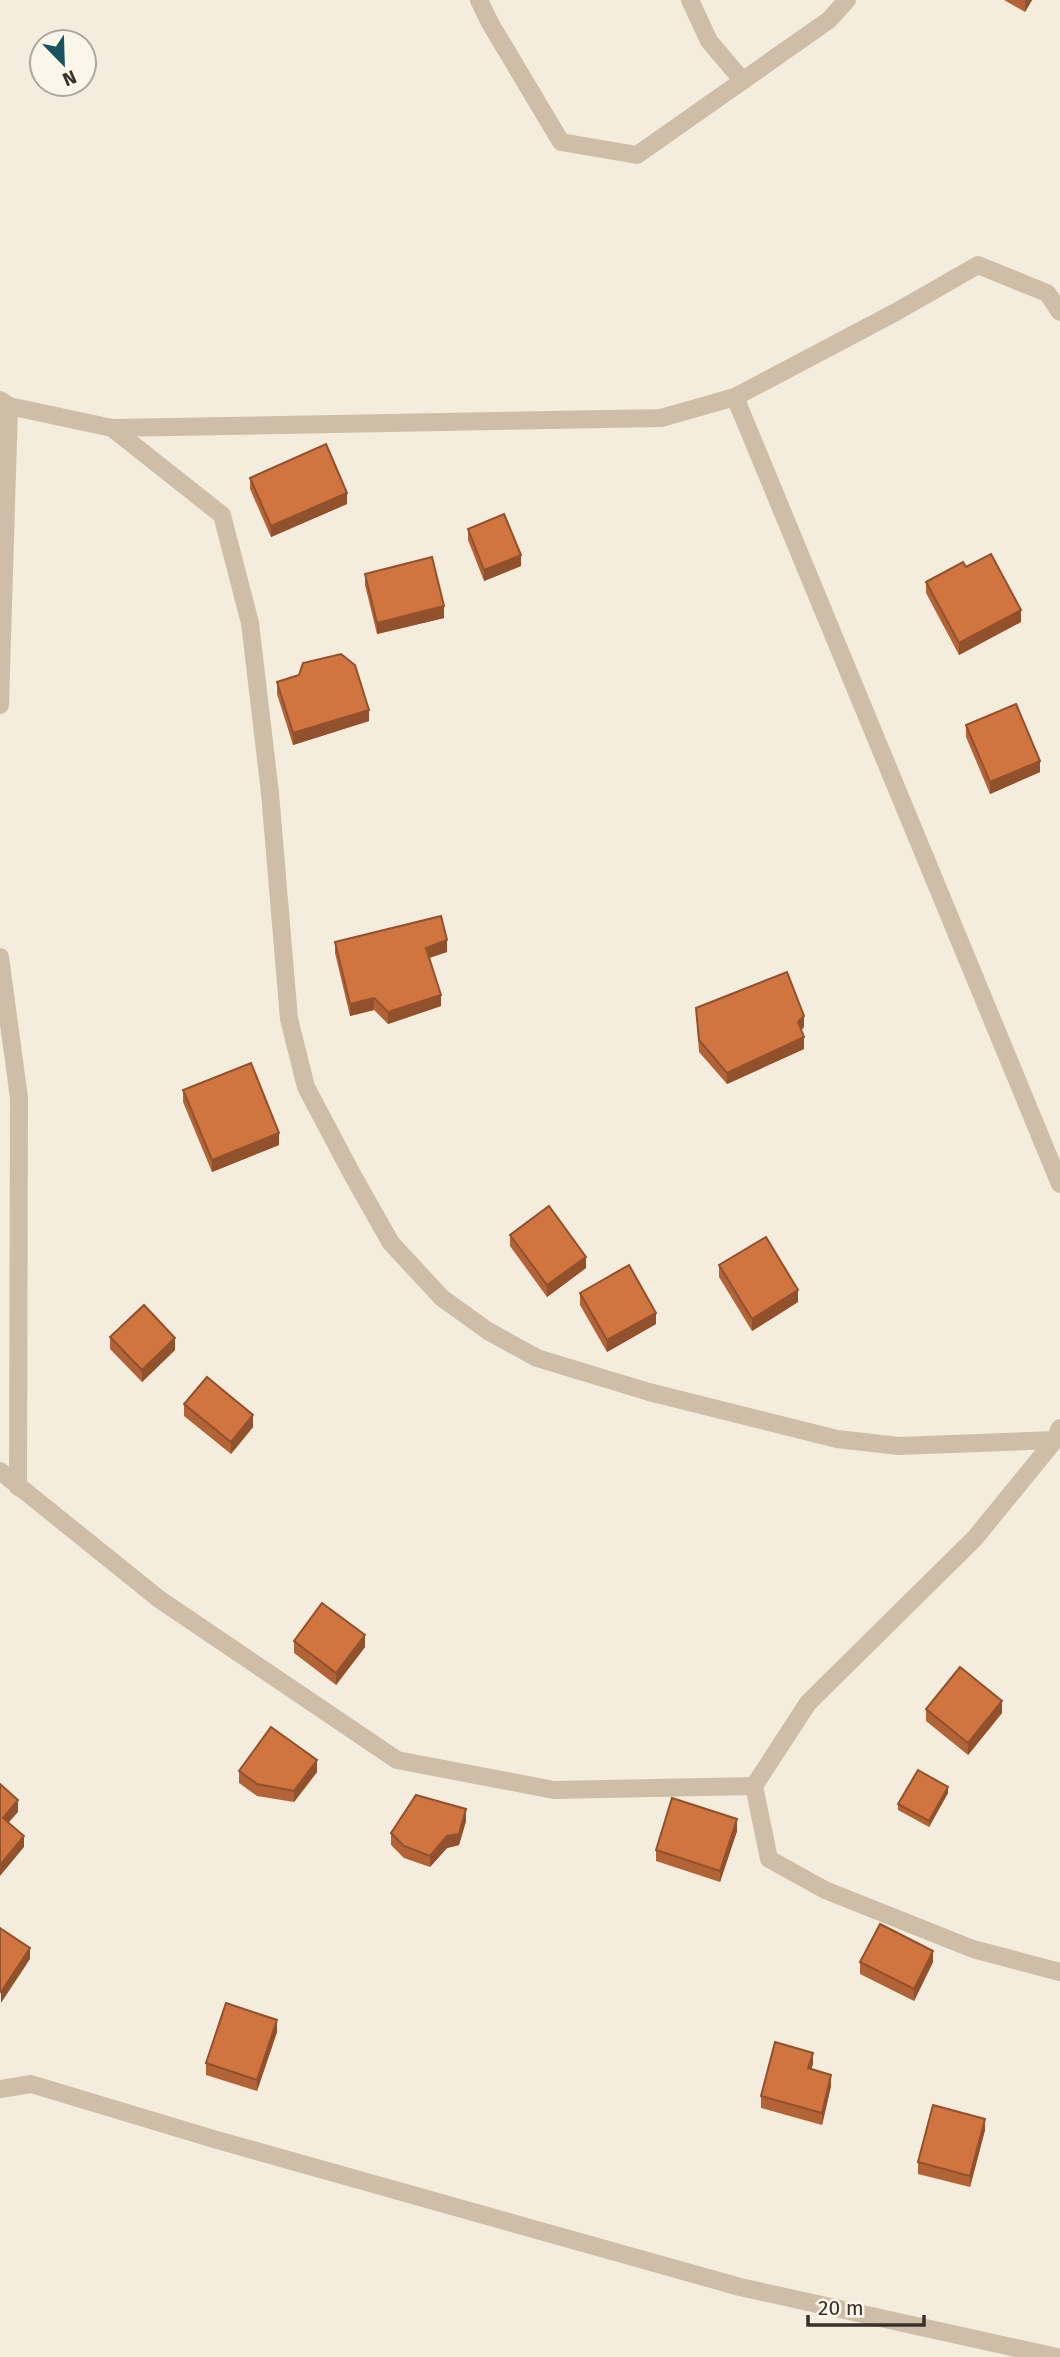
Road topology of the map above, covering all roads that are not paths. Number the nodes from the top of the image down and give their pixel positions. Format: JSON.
{"nodes":[{"id":1,"x":479,"y":0,"type":"edge"},
{"id":2,"x":690,"y":0,"type":"edge"},
{"id":3,"x":847,"y":0,"type":"edge"},
{"id":4,"x":743,"y":81,"type":"junction"},
{"id":5,"x":1060,"y":312,"type":"edge"},
{"id":6,"x":736,"y":397,"type":"junction"},
{"id":7,"x":5,"y":403,"type":"edge"},
{"id":8,"x":112,"y":428,"type":"junction"},
{"id":9,"x":0,"y":705,"type":"edge"},
{"id":10,"x":0,"y":957,"type":"edge"},
{"id":11,"x":1060,"y":1184,"type":"edge"},
{"id":12,"x":1057,"y":1434,"type":"edge"},
{"id":13,"x":0,"y":1471,"type":"edge"},
{"id":14,"x":18,"y":1486,"type":"junction"},
{"id":15,"x":754,"y":1786,"type":"junction"},
{"id":16,"x":1060,"y":1972,"type":"edge"},
{"id":17,"x":0,"y":2090,"type":"edge"},
{"id":18,"x":1057,"y":2357,"type":"edge"}],
"edges":[{"from":1,"to":4,"type":"street"},
{"from":2,"to":4,"type":"street"},
{"from":3,"to":4,"type":"street"},
{"from":5,"to":6,"type":"street"},
{"from":6,"to":8,"type":"street"},
{"from":6,"to":11,"type":"street"},
{"from":7,"to":8,"type":"street"},
{"from":7,"to":9,"type":"street"},
{"from":8,"to":12,"type":"street"},
{"from":10,"to":14,"type":"street"},
{"from":12,"to":15,"type":"street"},
{"from":13,"to":14,"type":"street"},
{"from":14,"to":15,"type":"street"},
{"from":15,"to":16,"type":"street"},
{"from":17,"to":18,"type":"street"}]}
